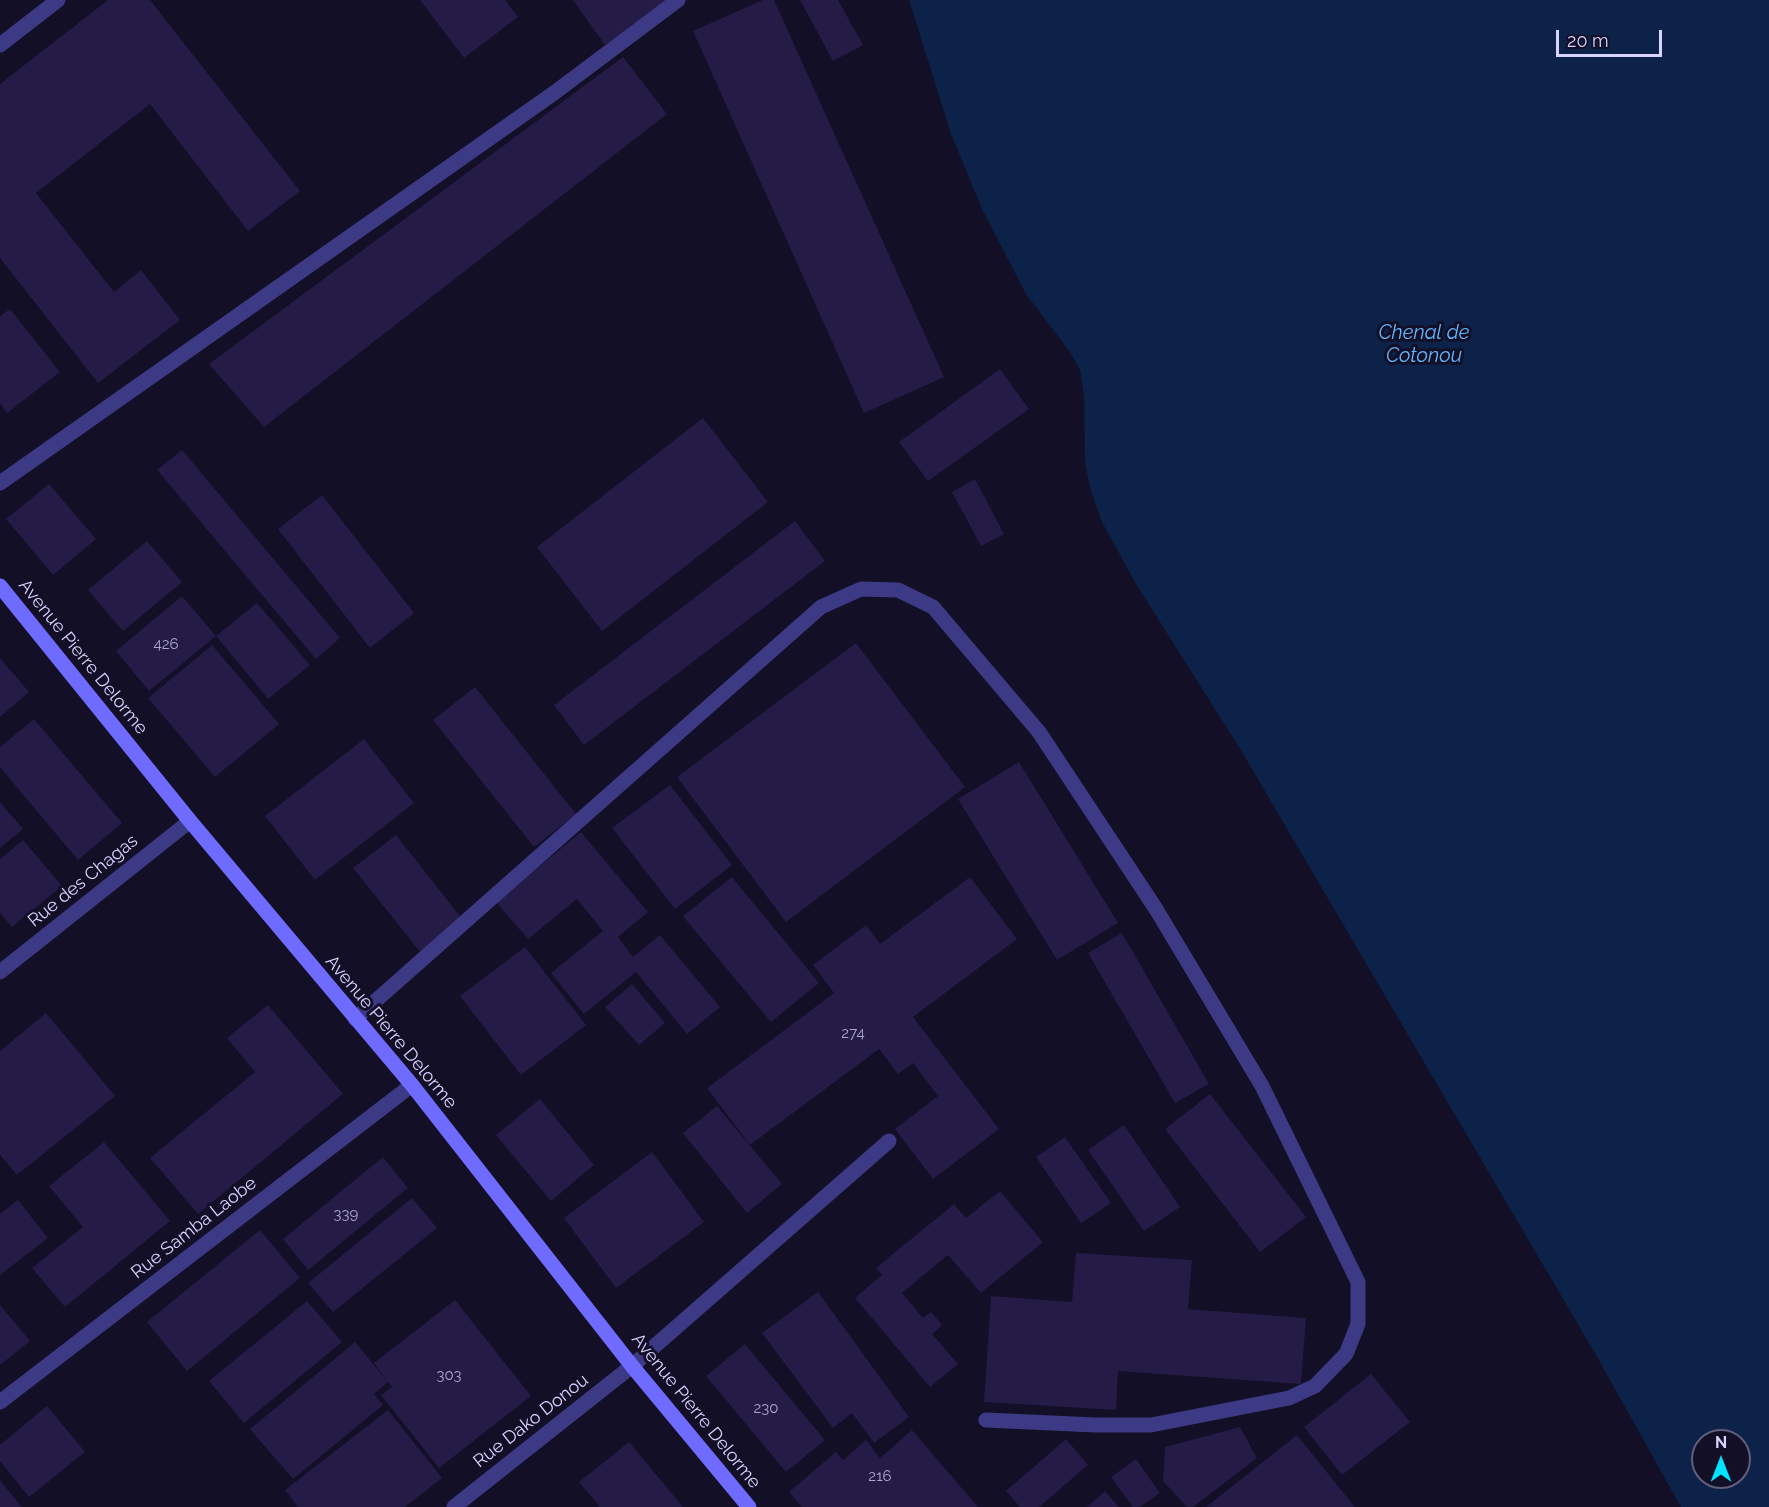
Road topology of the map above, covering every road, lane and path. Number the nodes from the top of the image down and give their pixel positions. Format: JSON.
{"nodes":[{"id":1,"x":58,"y":0,"type":"edge"},
{"id":2,"x":678,"y":0,"type":"edge"},
{"id":3,"x":0,"y":45,"type":"edge"},
{"id":4,"x":0,"y":483,"type":"edge"},
{"id":5,"x":0,"y":586,"type":"edge"},
{"id":6,"x":190,"y":820,"type":"junction"},
{"id":7,"x":0,"y":972,"type":"edge"},
{"id":8,"x":355,"y":1019,"type":"junction"},
{"id":9,"x":412,"y":1085,"type":"junction"},
{"id":10,"x":889,"y":1141,"type":"dead end"},
{"id":11,"x":632,"y":1365,"type":"junction"},
{"id":12,"x":0,"y":1402,"type":"edge"},
{"id":13,"x":986,"y":1420,"type":"dead end"},
{"id":14,"x":454,"y":1507,"type":"edge"},
{"id":15,"x":749,"y":1507,"type":"edge"}],
"edges":[{"from":1,"to":3,"type":"street"},
{"from":2,"to":4,"type":"street"},
{"from":5,"to":6,"type":"main road","name":"Avenue Pierre Delorme"},
{"from":6,"to":7,"type":"street","name":"Rue des Chagas"},
{"from":6,"to":8,"type":"main road","name":"Avenue Pierre Delorme"},
{"from":8,"to":9,"type":"main road","name":"Avenue Pierre Delorme"},
{"from":8,"to":13,"type":"street"},
{"from":9,"to":11,"type":"main road","name":"Avenue Pierre Delorme"},
{"from":9,"to":12,"type":"street","name":"Rue Samba Laobe"},
{"from":10,"to":11,"type":"street","name":"Rue Dako Donou"},
{"from":11,"to":14,"type":"street","name":"Rue Dako Donou"},
{"from":11,"to":15,"type":"main road","name":"Avenue Pierre Delorme"}]}
